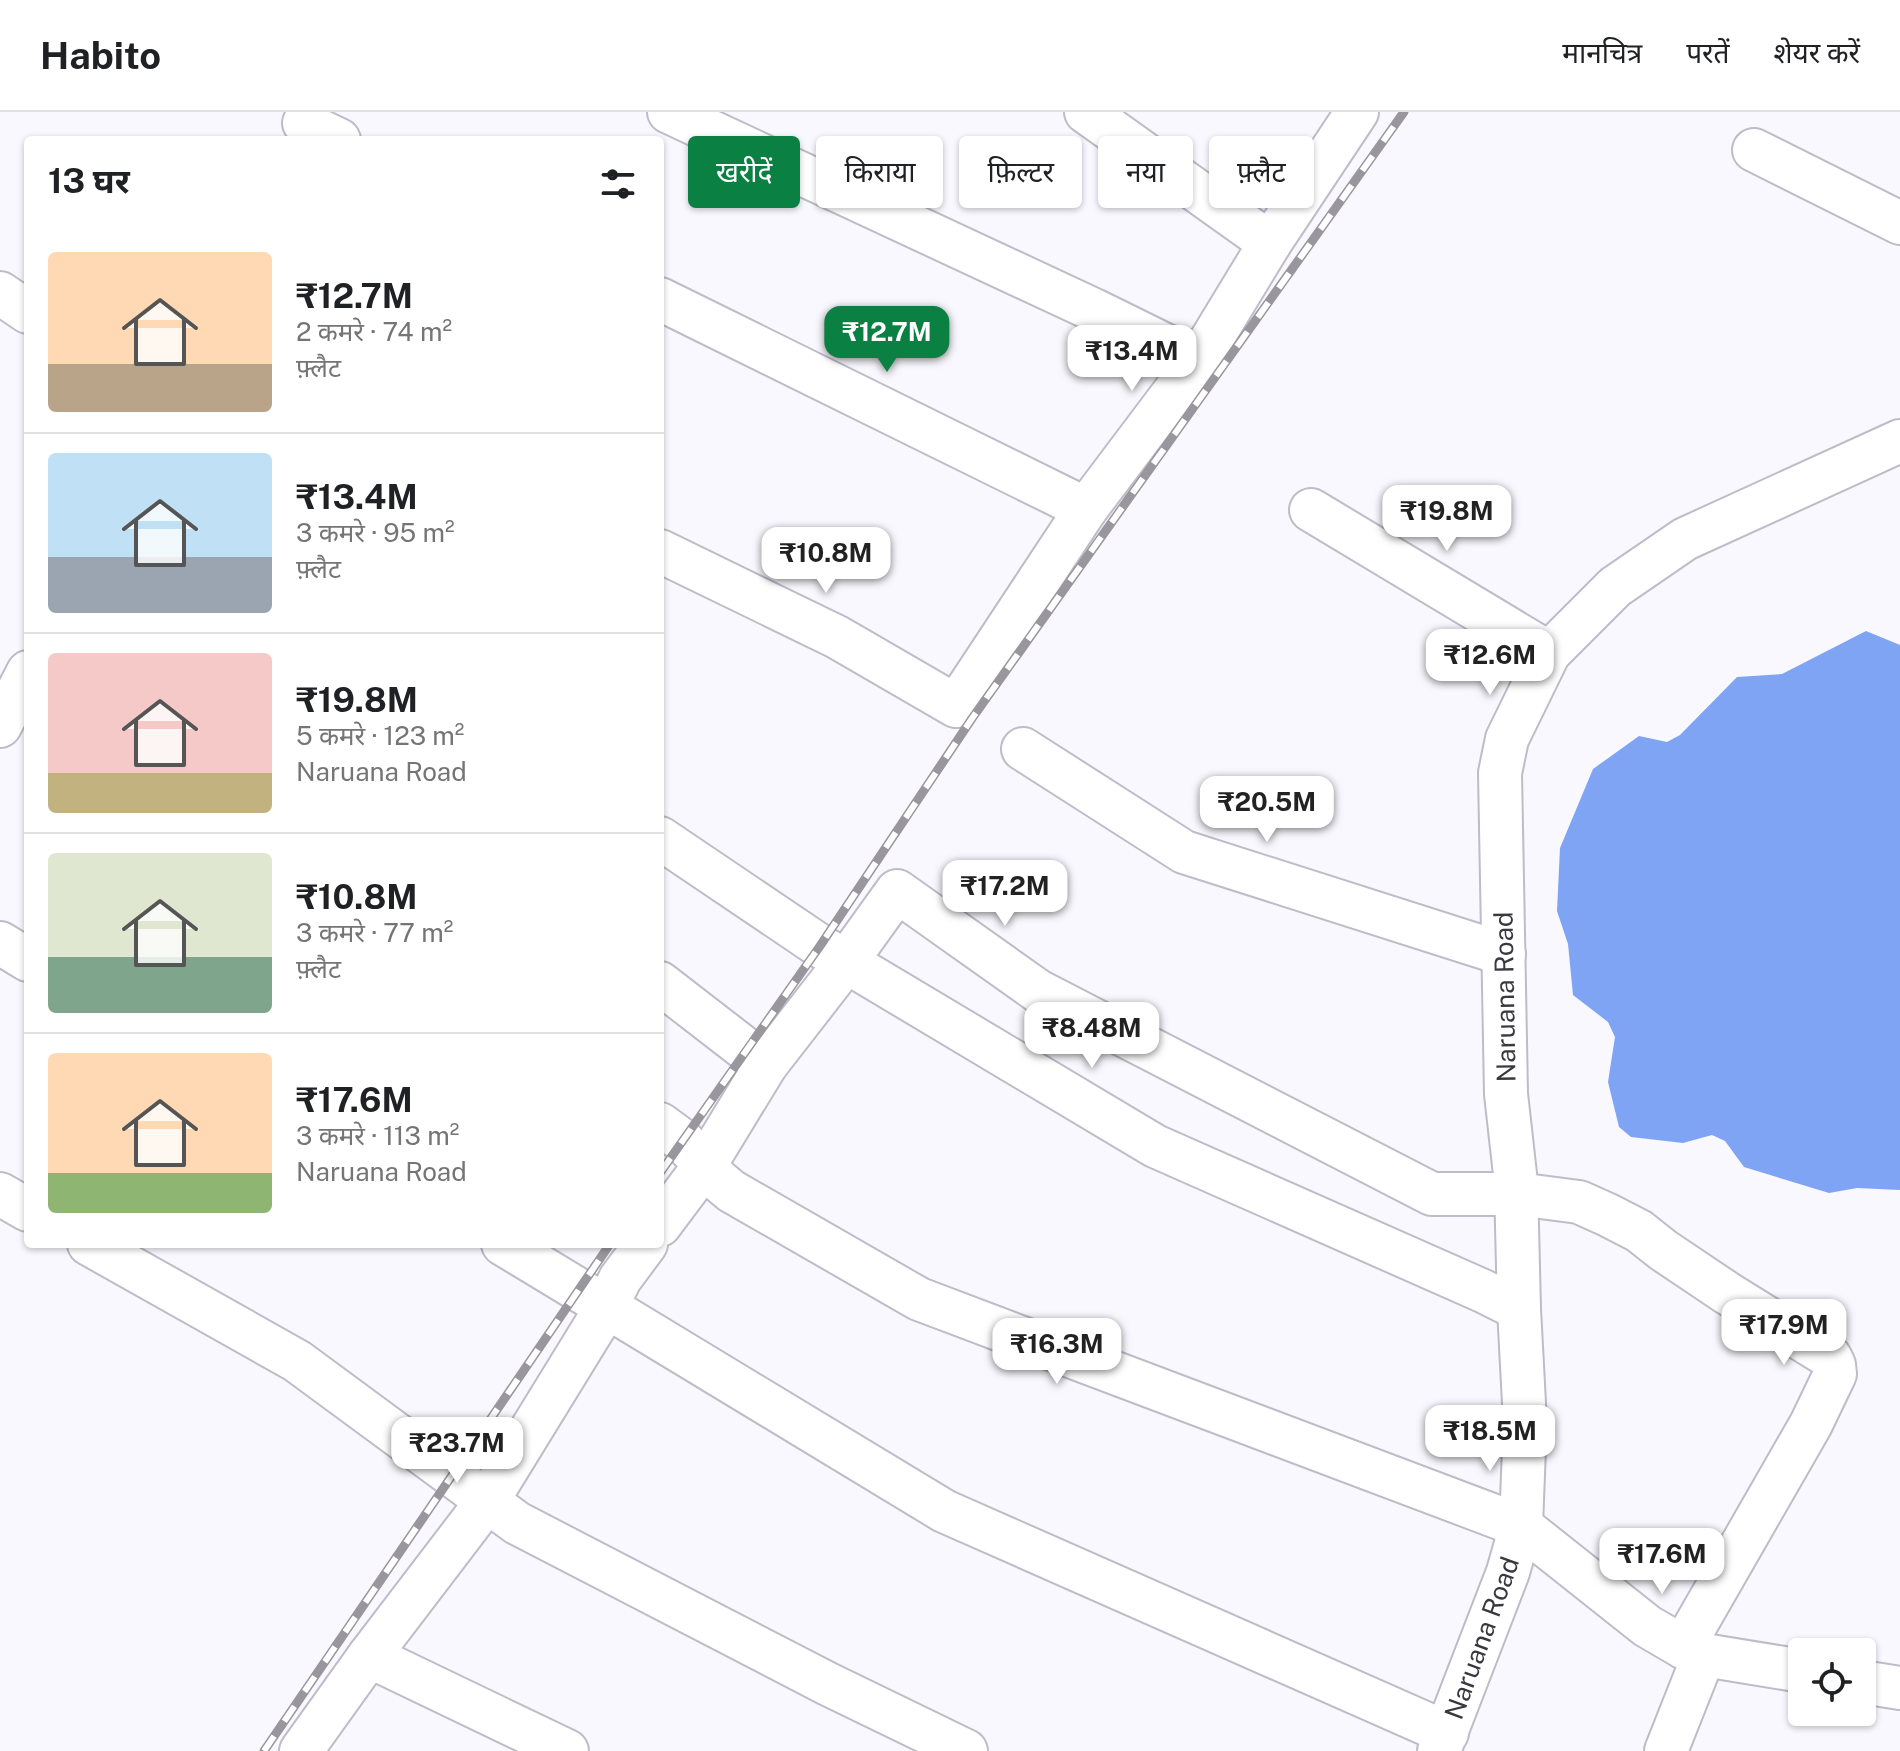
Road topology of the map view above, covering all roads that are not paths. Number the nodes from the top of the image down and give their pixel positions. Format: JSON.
{"nodes":[{"id":1,"x":669,"y":112,"type":"edge"},
{"id":2,"x":1086,"y":112,"type":"edge"},
{"id":3,"x":1357,"y":112,"type":"edge"},
{"id":4,"x":1754,"y":150,"type":"dead end"},
{"id":5,"x":1900,"y":223,"type":"edge"},
{"id":6,"x":1270,"y":243,"type":"junction"},
{"id":7,"x":664,"y":301,"type":"edge"},
{"id":8,"x":1202,"y":355,"type":"junction"},
{"id":9,"x":1900,"y":441,"type":"edge"},
{"id":10,"x":1086,"y":509,"type":"junction"},
{"id":11,"x":1311,"y":510,"type":"dead end"},
{"id":12,"x":664,"y":553,"type":"edge"},
{"id":13,"x":1549,"y":653,"type":"junction"},
{"id":14,"x":24,"y":682,"type":"edge"},
{"id":15,"x":0,"y":726,"type":"edge"},
{"id":16,"x":1023,"y":749,"type":"dead end"},
{"id":17,"x":664,"y":841,"type":"edge"},
{"id":18,"x":0,"y":943,"type":"edge"},
{"id":19,"x":1504,"y":954,"type":"junction"},
{"id":20,"x":24,"y":958,"type":"edge"},
{"id":21,"x":846,"y":962,"type":"junction"},
{"id":22,"x":664,"y":986,"type":"edge"},
{"id":23,"x":766,"y":1065,"type":"junction"},
{"id":24,"x":664,"y":1127,"type":"edge"},
{"id":25,"x":705,"y":1165,"type":"junction"},
{"id":26,"x":0,"y":1194,"type":"edge"},
{"id":27,"x":1517,"y":1194,"type":"junction"},
{"id":28,"x":24,"y":1208,"type":"edge"},
{"id":29,"x":664,"y":1220,"type":"edge"},
{"id":30,"x":96,"y":1248,"type":"edge"},
{"id":31,"x":510,"y":1248,"type":"edge"},
{"id":32,"x":643,"y":1248,"type":"edge"},
{"id":33,"x":606,"y":1308,"type":"junction"},
{"id":34,"x":1519,"y":1309,"type":"junction"},
{"id":35,"x":488,"y":1500,"type":"junction"},
{"id":36,"x":1521,"y":1526,"type":"junction"},
{"id":37,"x":1693,"y":1651,"type":"junction"},
{"id":38,"x":369,"y":1656,"type":"junction"},
{"id":39,"x":1788,"y":1668,"type":"edge"},
{"id":40,"x":1876,"y":1684,"type":"edge"},
{"id":41,"x":1900,"y":1688,"type":"edge"},
{"id":42,"x":1443,"y":1742,"type":"edge"},
{"id":43,"x":301,"y":1751,"type":"edge"},
{"id":44,"x":567,"y":1751,"type":"edge"},
{"id":45,"x":966,"y":1751,"type":"edge"},
{"id":46,"x":1666,"y":1751,"type":"edge"}],
"edges":[{"from":1,"to":8,"type":"street"},
{"from":2,"to":6,"type":"street"},
{"from":3,"to":6,"type":"street"},
{"from":4,"to":5,"type":"street"},
{"from":6,"to":8,"type":"street"},
{"from":7,"to":10,"type":"street"},
{"from":8,"to":10,"type":"street"},
{"from":9,"to":13,"type":"street","name":"Naruana Road"},
{"from":10,"to":12,"type":"street"},
{"from":11,"to":13,"type":"street"},
{"from":13,"to":19,"type":"street","name":"Naruana Road"},
{"from":14,"to":15,"type":"street"},
{"from":16,"to":19,"type":"street"},
{"from":17,"to":21,"type":"street"},
{"from":18,"to":20,"type":"street"},
{"from":19,"to":27,"type":"street","name":"Naruana Road"},
{"from":21,"to":23,"type":"street"},
{"from":21,"to":27,"type":"street"},
{"from":21,"to":34,"type":"street"},
{"from":22,"to":23,"type":"street"},
{"from":23,"to":25,"type":"street"},
{"from":24,"to":25,"type":"street"},
{"from":25,"to":29,"type":"street"},
{"from":25,"to":36,"type":"street"},
{"from":26,"to":28,"type":"street"},
{"from":27,"to":34,"type":"street","name":"Naruana Road"},
{"from":27,"to":37,"type":"street"},
{"from":30,"to":35,"type":"street"},
{"from":31,"to":33,"type":"street"},
{"from":32,"to":33,"type":"street"},
{"from":33,"to":35,"type":"street"},
{"from":33,"to":42,"type":"street"},
{"from":34,"to":36,"type":"street","name":"Naruana Road"},
{"from":35,"to":38,"type":"street"},
{"from":35,"to":45,"type":"street"},
{"from":36,"to":37,"type":"street"},
{"from":36,"to":42,"type":"street","name":"Naruana Road"},
{"from":37,"to":39,"type":"street"},
{"from":37,"to":46,"type":"street"},
{"from":38,"to":43,"type":"street"},
{"from":38,"to":44,"type":"street"},
{"from":40,"to":41,"type":"street"}]}
